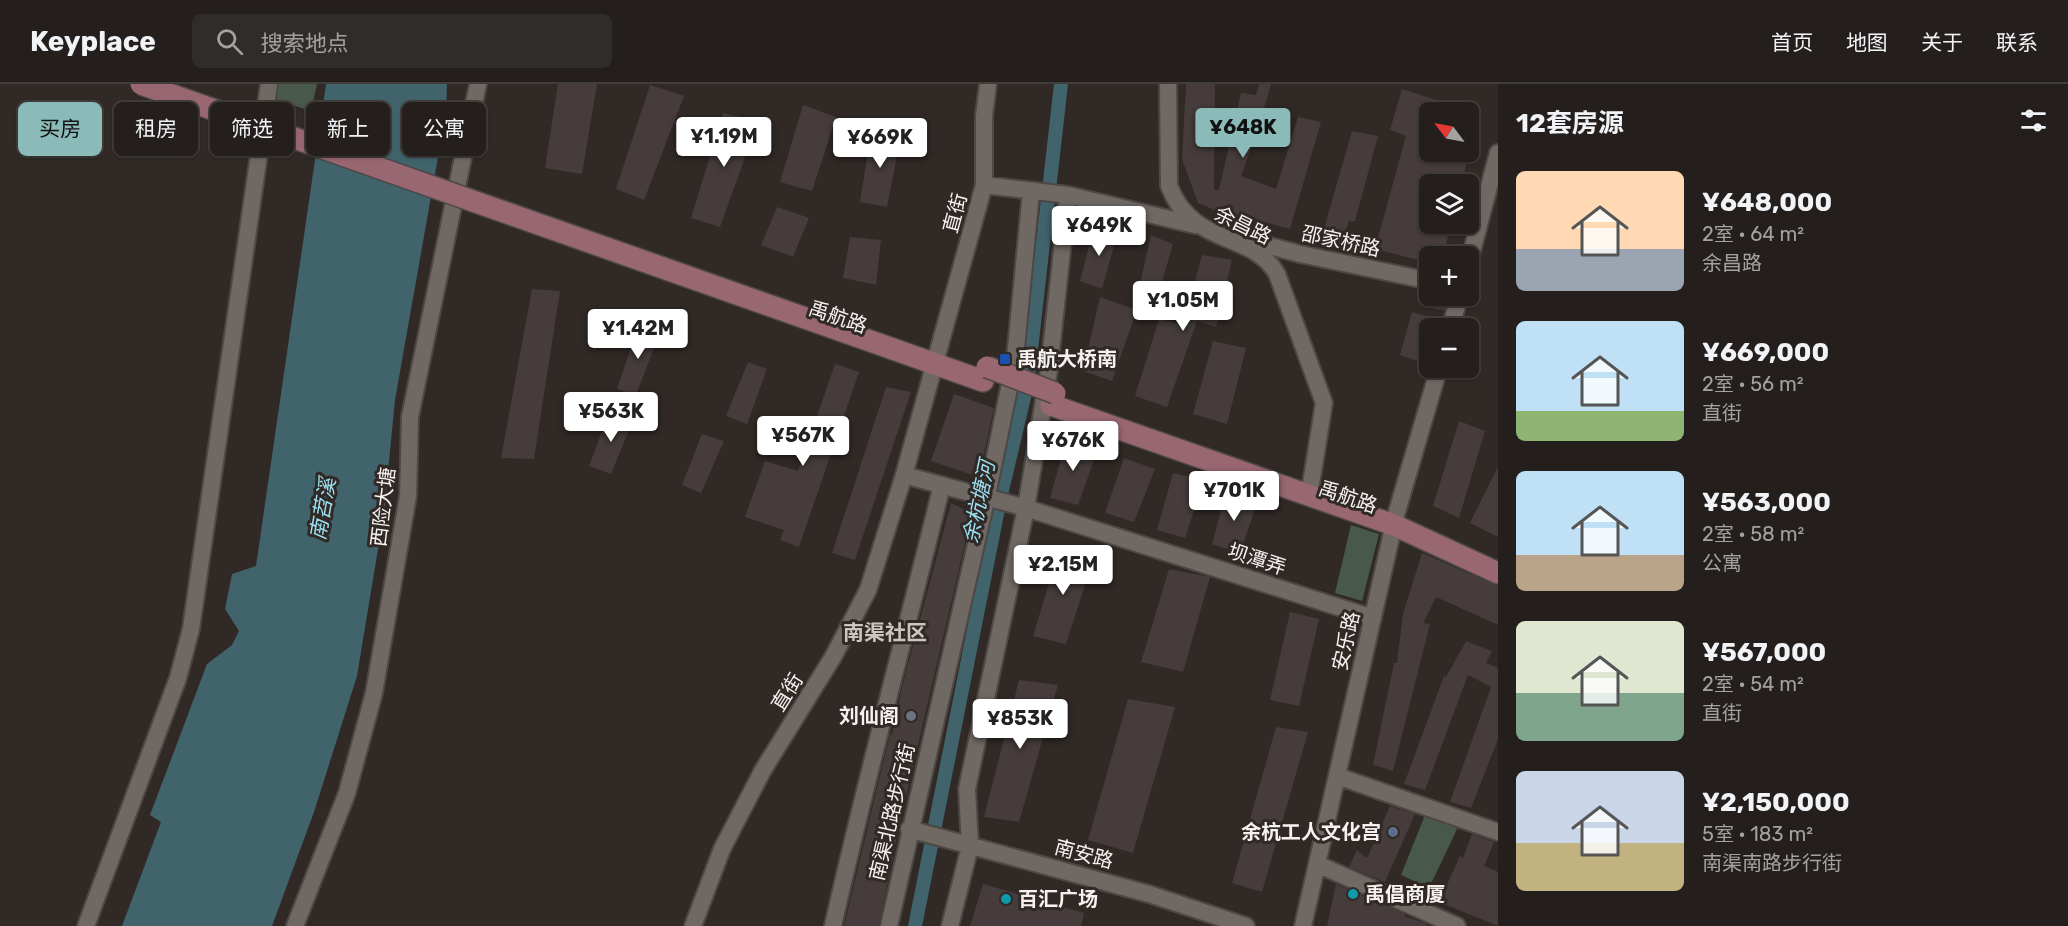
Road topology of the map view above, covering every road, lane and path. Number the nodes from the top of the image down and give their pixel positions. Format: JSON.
{"nodes":[{"id":1,"x":141,"y":84,"type":"edge"},
{"id":2,"x":173,"y":84,"type":"edge"},
{"id":3,"x":269,"y":84,"type":"edge"},
{"id":4,"x":478,"y":84,"type":"edge"},
{"id":5,"x":988,"y":84,"type":"edge"},
{"id":6,"x":1168,"y":84,"type":"edge"},
{"id":7,"x":1498,"y":153,"type":"edge"},
{"id":8,"x":984,"y":185,"type":"junction"},
{"id":9,"x":1494,"y":188,"type":"edge"},
{"id":10,"x":1031,"y":192,"type":"junction"},
{"id":11,"x":1068,"y":195,"type":"junction"},
{"id":12,"x":1198,"y":226,"type":"junction"},
{"id":13,"x":1475,"y":246,"type":"edge"},
{"id":14,"x":1419,"y":279,"type":"edge"},
{"id":15,"x":895,"y":344,"type":"junction"},
{"id":16,"x":938,"y":358,"type":"junction"},
{"id":17,"x":1436,"y":378,"type":"edge"},
{"id":18,"x":1053,"y":399,"type":"junction"},
{"id":19,"x":904,"y":475,"type":"junction"},
{"id":20,"x":1311,"y":484,"type":"junction"},
{"id":21,"x":942,"y":485,"type":"junction"},
{"id":22,"x":989,"y":497,"type":"junction"},
{"id":23,"x":1026,"y":508,"type":"junction"},
{"id":24,"x":1395,"y":520,"type":"junction"},
{"id":25,"x":1498,"y":563,"type":"edge"},
{"id":26,"x":1498,"y":573,"type":"edge"},
{"id":27,"x":1373,"y":618,"type":"junction"},
{"id":28,"x":1337,"y":776,"type":"junction"},
{"id":29,"x":909,"y":829,"type":"junction"},
{"id":30,"x":1498,"y":832,"type":"edge"},
{"id":31,"x":967,"y":845,"type":"junction"},
{"id":32,"x":1317,"y":864,"type":"junction"},
{"id":33,"x":86,"y":926,"type":"edge"},
{"id":34,"x":295,"y":926,"type":"edge"},
{"id":35,"x":693,"y":926,"type":"edge"},
{"id":36,"x":833,"y":926,"type":"edge"},
{"id":37,"x":889,"y":926,"type":"edge"},
{"id":38,"x":950,"y":926,"type":"edge"},
{"id":39,"x":1246,"y":926,"type":"edge"},
{"id":40,"x":1303,"y":926,"type":"edge"},
{"id":41,"x":1457,"y":926,"type":"edge"}],
"edges":[{"from":1,"to":15,"type":"main road","bridge":true},
{"from":2,"to":15,"type":"main road","name":"禹航路"},
{"from":3,"to":33,"type":"street"},
{"from":4,"to":34,"type":"street","name":"西险大塘"},
{"from":5,"to":8,"type":"street","name":"直街"},
{"from":6,"to":12,"type":"street","name":"余昌路"},
{"from":7,"to":9,"type":"street"},
{"from":8,"to":10,"type":"street","name":"邵家桥路"},
{"from":8,"to":16,"type":"street","name":"直街"},
{"from":9,"to":13,"type":"street"},
{"from":10,"to":11,"type":"street","name":"邵家桥路"},
{"from":10,"to":22,"type":"street","name":"南渠北路步行街"},
{"from":11,"to":12,"type":"street","name":"邵家桥路"},
{"from":11,"to":23,"type":"street"},
{"from":12,"to":14,"type":"street","name":"邵家桥路"},
{"from":12,"to":20,"type":"street","name":"余昌路"},
{"from":15,"to":16,"type":"main road","name":"禹航路"},
{"from":16,"to":18,"type":"main road","name":"禹航路"},
{"from":16,"to":19,"type":"street","name":"直街"},
{"from":17,"to":24,"type":"street","name":"安乐路"},
{"from":18,"to":20,"type":"main road","name":"禹航路"},
{"from":18,"to":24,"type":"main road","name":"禹航路"},
{"from":19,"to":21,"type":"street","name":"坝潭弄"},
{"from":19,"to":35,"type":"street","name":"直街"},
{"from":20,"to":24,"type":"main road","name":"禹航路"},
{"from":21,"to":22,"type":"street","name":"坝潭弄"},
{"from":21,"to":36,"type":"street"},
{"from":22,"to":23,"type":"street","name":"坝潭弄"},
{"from":22,"to":29,"type":"street","name":"南渠北路步行街"},
{"from":23,"to":27,"type":"street","name":"坝潭弄"},
{"from":23,"to":31,"type":"street"},
{"from":24,"to":25,"type":"main road","name":"禹航路"},
{"from":24,"to":26,"type":"main road","name":"禹航路"},
{"from":24,"to":27,"type":"street","name":"安乐路"},
{"from":27,"to":28,"type":"street","name":"安乐路"},
{"from":28,"to":30,"type":"street"},
{"from":28,"to":32,"type":"street","name":"安乐路"},
{"from":29,"to":31,"type":"street","name":"南安路"},
{"from":29,"to":37,"type":"street","name":"南渠北路步行街"},
{"from":31,"to":38,"type":"street"},
{"from":31,"to":39,"type":"street","name":"南安路"},
{"from":32,"to":40,"type":"street","name":"安乐路"},
{"from":32,"to":41,"type":"street"}]}
